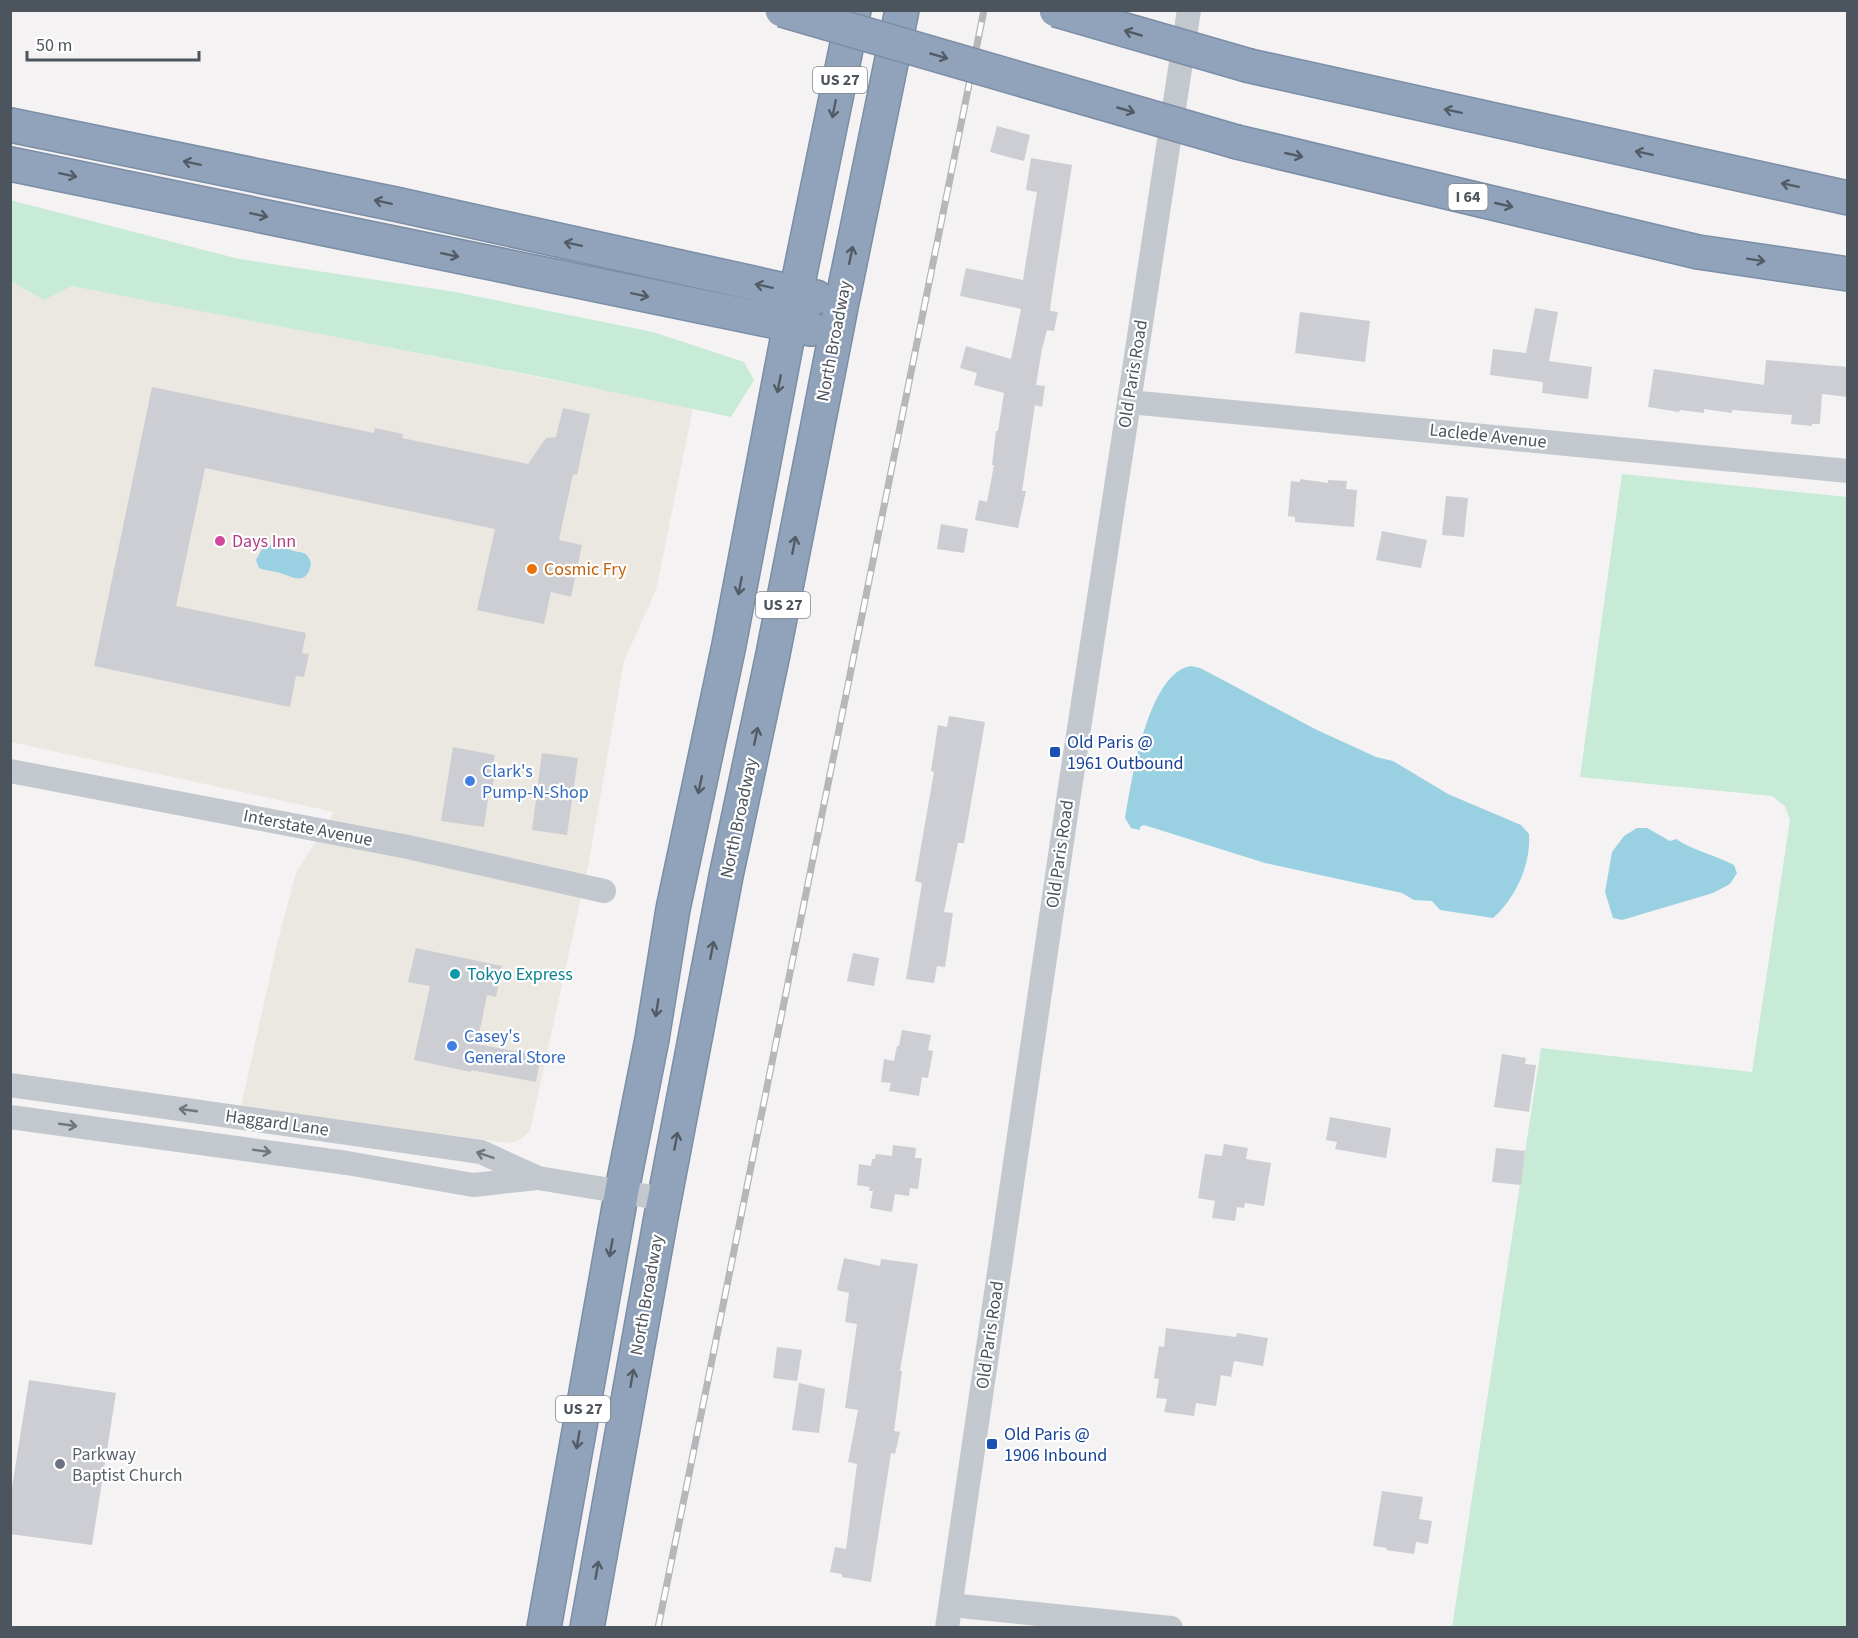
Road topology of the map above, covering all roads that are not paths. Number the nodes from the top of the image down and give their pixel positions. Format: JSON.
{"nodes":[{"id":1,"x":782,"y":10,"type":"edge"},
{"id":2,"x":854,"y":10,"type":"edge"},
{"id":3,"x":902,"y":10,"type":"edge"},
{"id":4,"x":1056,"y":10,"type":"edge"},
{"id":5,"x":1189,"y":10,"type":"edge"},
{"id":6,"x":10,"y":125,"type":"edge"},
{"id":7,"x":10,"y":164,"type":"edge"},
{"id":8,"x":1848,"y":198,"type":"edge"},
{"id":9,"x":1848,"y":274,"type":"edge"},
{"id":10,"x":796,"y":293,"type":"junction"},
{"id":11,"x":842,"y":302,"type":"junction"},
{"id":12,"x":790,"y":326,"type":"junction"},
{"id":13,"x":836,"y":333,"type":"junction"},
{"id":14,"x":1129,"y":402,"type":"junction"},
{"id":15,"x":1848,"y":471,"type":"edge"},
{"id":16,"x":10,"y":771,"type":"edge"},
{"id":17,"x":604,"y":891,"type":"dead end"},
{"id":18,"x":10,"y":1085,"type":"edge"},
{"id":19,"x":10,"y":1117,"type":"edge"},
{"id":20,"x":538,"y":1178,"type":"junction"},
{"id":21,"x":622,"y":1190,"type":"junction"},
{"id":22,"x":665,"y":1199,"type":"junction"},
{"id":23,"x":949,"y":1616,"type":"edge"},
{"id":24,"x":544,"y":1628,"type":"edge"},
{"id":25,"x":587,"y":1628,"type":"edge"},
{"id":26,"x":1170,"y":1628,"type":"edge"}],
"edges":[{"from":1,"to":9,"type":"highway","number":"I 64","one_way":true,"bridge":true},
{"from":2,"to":10,"type":"highway","number":"US 27","one_way":true},
{"from":11,"to":3,"type":"highway","name":"North Broadway","number":"US 27","one_way":true},
{"from":8,"to":4,"type":"highway","one_way":true,"bridge":true},
{"from":5,"to":14,"type":"street","name":"Old Paris Road"},
{"from":10,"to":6,"type":"highway","one_way":true},
{"from":7,"to":12,"type":"highway","one_way":true},
{"from":10,"to":11,"type":"highway"},
{"from":10,"to":12,"type":"highway","number":"US 27"},
{"from":11,"to":13,"type":"highway","name":"North Broadway","number":"US 27"},
{"from":12,"to":13,"type":"highway"},
{"from":12,"to":21,"type":"highway","number":"US 27","one_way":true},
{"from":22,"to":13,"type":"highway","name":"North Broadway","number":"US 27","one_way":true},
{"from":14,"to":15,"type":"street","name":"Laclede Avenue"},
{"from":14,"to":23,"type":"street","name":"Old Paris Road"},
{"from":16,"to":17,"type":"street","name":"Interstate Avenue"},
{"from":20,"to":18,"type":"street","name":"Haggard Lane","one_way":true},
{"from":19,"to":20,"type":"street","name":"Haggard Lane","one_way":true},
{"from":20,"to":21,"type":"street","name":"Haggard Lane"},
{"from":21,"to":22,"type":"street","name":"Haggard Lane"},
{"from":21,"to":24,"type":"highway","number":"US 27","one_way":true},
{"from":25,"to":22,"type":"highway","name":"North Broadway","number":"US 27","one_way":true},
{"from":23,"to":26,"type":"street"}]}
